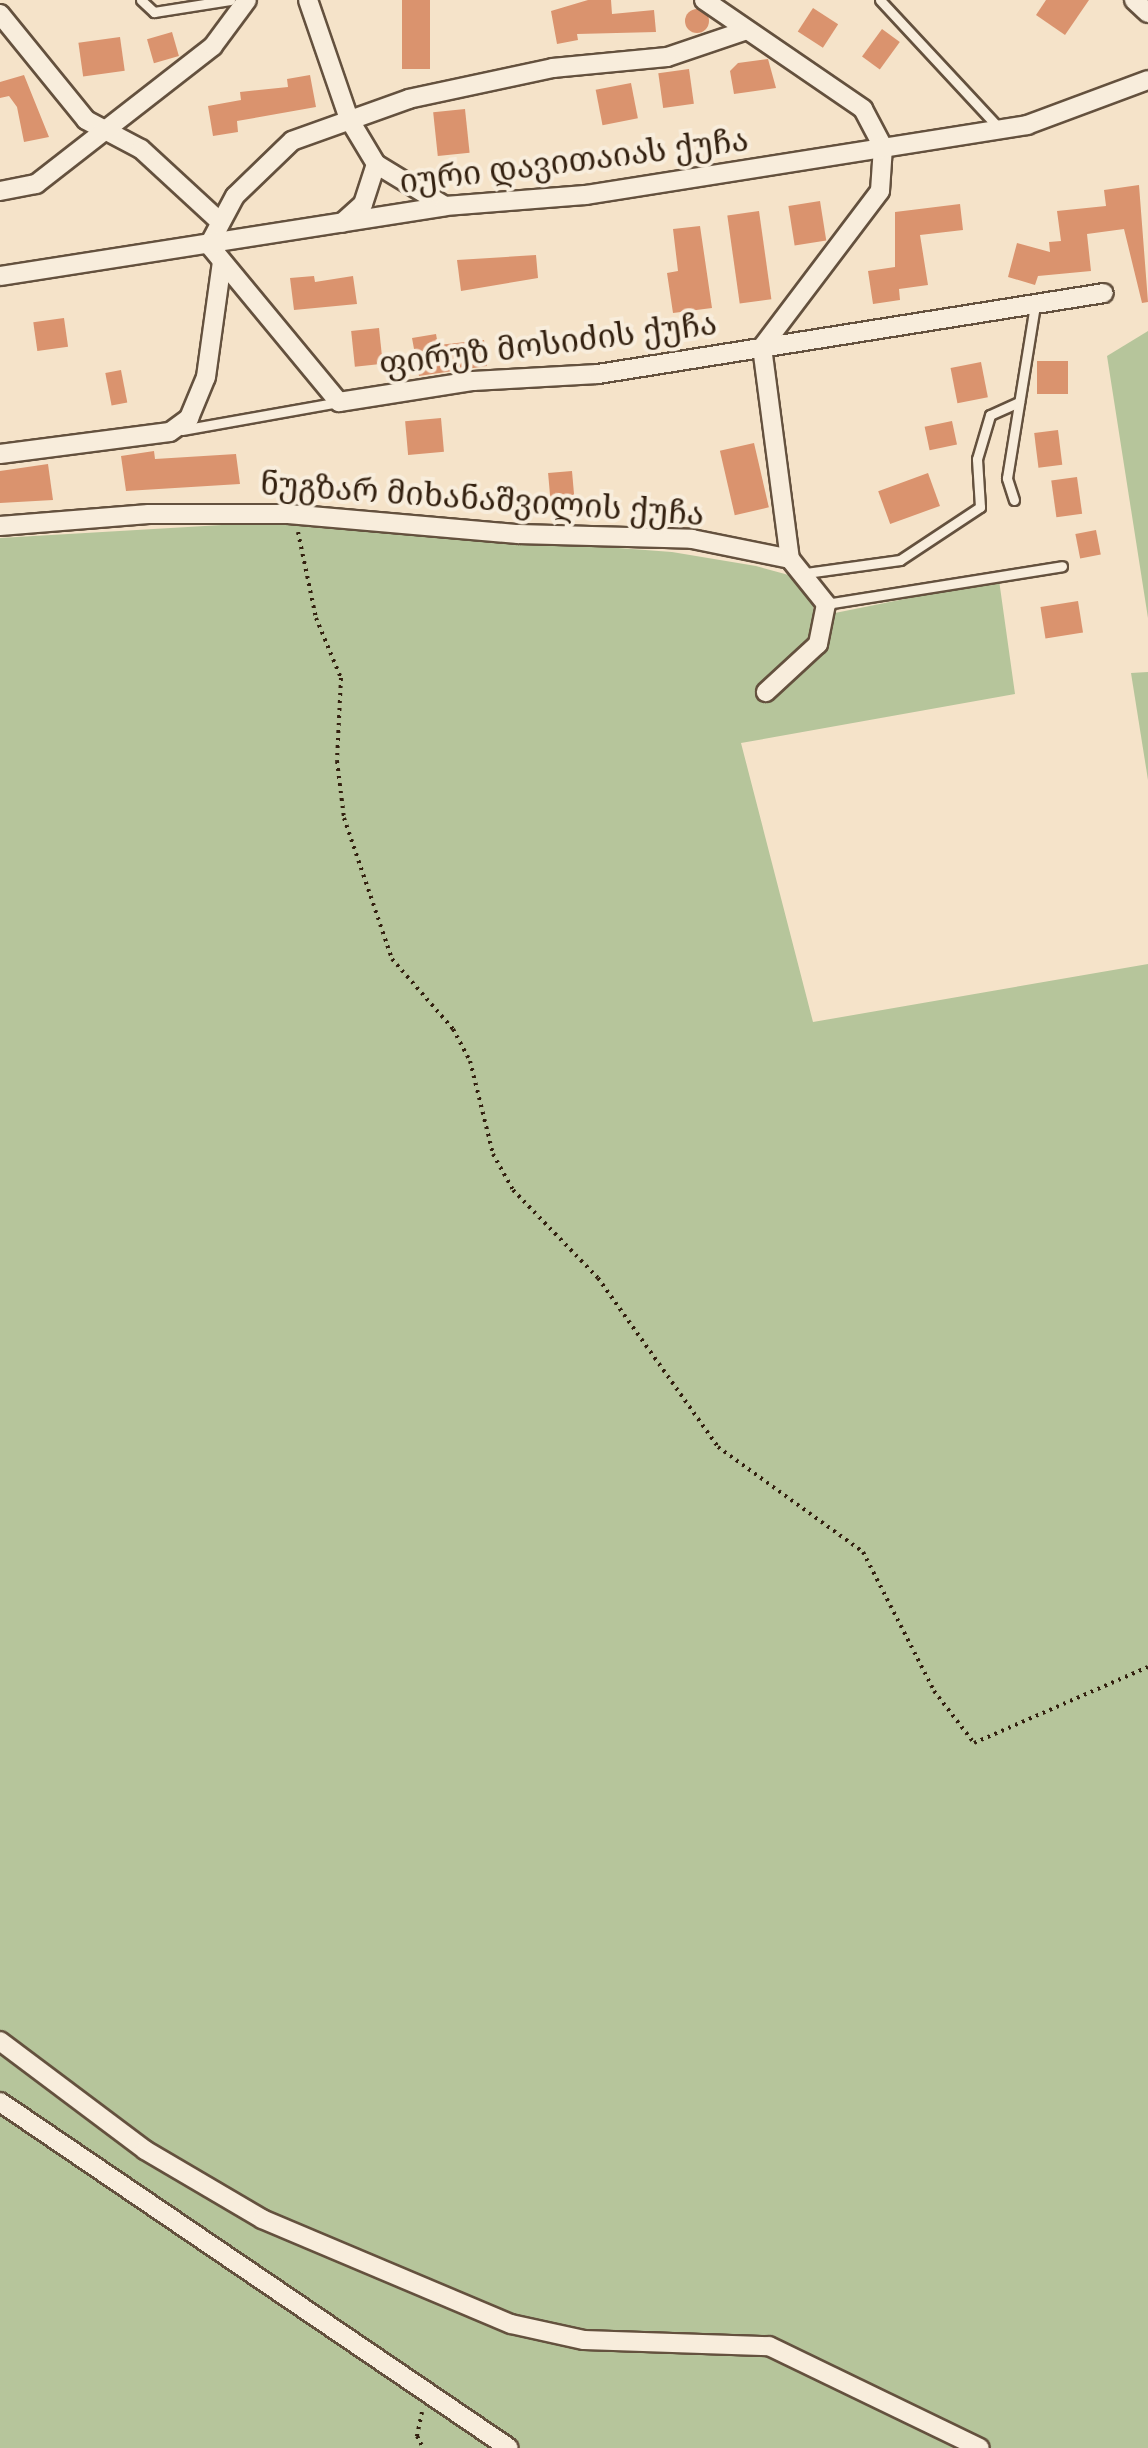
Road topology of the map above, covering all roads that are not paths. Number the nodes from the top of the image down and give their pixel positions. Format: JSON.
{"nodes":[{"id":1,"x":141,"y":0,"type":"edge"},
{"id":2,"x":230,"y":0,"type":"edge"},
{"id":3,"x":247,"y":0,"type":"edge"},
{"id":4,"x":308,"y":0,"type":"edge"},
{"id":5,"x":704,"y":0,"type":"edge"},
{"id":6,"x":880,"y":0,"type":"edge"},
{"id":7,"x":1134,"y":0,"type":"edge"},
{"id":8,"x":1148,"y":13,"type":"edge"},
{"id":9,"x":0,"y":14,"type":"edge"},
{"id":10,"x":744,"y":30,"type":"junction"},
{"id":11,"x":1148,"y":80,"type":"edge"},
{"id":12,"x":350,"y":119,"type":"junction"},
{"id":13,"x":108,"y":127,"type":"junction"},
{"id":14,"x":1000,"y":129,"type":"junction"},
{"id":15,"x":883,"y":147,"type":"junction"},
{"id":16,"x":376,"y":164,"type":"junction"},
{"id":17,"x":0,"y":191,"type":"edge"},
{"id":18,"x":445,"y":206,"type":"junction"},
{"id":19,"x":218,"y":220,"type":"junction"},
{"id":20,"x":342,"y":223,"type":"junction"},
{"id":21,"x":209,"y":245,"type":"junction"},
{"id":22,"x":222,"y":262,"type":"junction"},
{"id":23,"x":0,"y":276,"type":"edge"},
{"id":24,"x":1104,"y":293,"type":"dead end"},
{"id":25,"x":1036,"y":302,"type":"junction"},
{"id":26,"x":762,"y":347,"type":"junction"},
{"id":27,"x":339,"y":402,"type":"junction"},
{"id":28,"x":1020,"y":402,"type":"junction"},
{"id":29,"x":170,"y":432,"type":"junction"},
{"id":30,"x":0,"y":454,"type":"edge"},
{"id":31,"x":1014,"y":500,"type":"dead end"},
{"id":32,"x":0,"y":526,"type":"edge"},
{"id":33,"x":790,"y":560,"type":"junction"},
{"id":34,"x":1062,"y":566,"type":"dead end"},
{"id":35,"x":806,"y":573,"type":"junction"},
{"id":36,"x":826,"y":604,"type":"junction"},
{"id":37,"x":766,"y":692,"type":"dead end"},
{"id":38,"x":0,"y":2041,"type":"edge"},
{"id":39,"x":0,"y":2102,"type":"edge"},
{"id":40,"x":509,"y":2448,"type":"edge"},
{"id":41,"x":980,"y":2448,"type":"edge"}],
"edges":[{"from":1,"to":2,"type":"lane"},
{"from":3,"to":13,"type":"street"},
{"from":4,"to":12,"type":"street"},
{"from":5,"to":10,"type":"street"},
{"from":6,"to":14,"type":"lane"},
{"from":7,"to":8,"type":"street"},
{"from":9,"to":13,"type":"street"},
{"from":10,"to":12,"type":"street"},
{"from":10,"to":15,"type":"street"},
{"from":11,"to":14,"type":"street","name":"იური დავითაიას ქუჩა"},
{"from":12,"to":16,"type":"street"},
{"from":12,"to":19,"type":"street"},
{"from":13,"to":17,"type":"street"},
{"from":13,"to":19,"type":"street"},
{"from":14,"to":15,"type":"street","name":"იური დავითაიას ქუჩა"},
{"from":15,"to":18,"type":"street","name":"იური დავითაიას ქუჩა"},
{"from":15,"to":26,"type":"street"},
{"from":16,"to":18,"type":"street"},
{"from":16,"to":20,"type":"street"},
{"from":18,"to":20,"type":"street","name":"იური დავითაიას ქუჩა"},
{"from":19,"to":21,"type":"street"},
{"from":20,"to":21,"type":"street","name":"იური დავითაიას ქუჩა"},
{"from":21,"to":22,"type":"street"},
{"from":21,"to":23,"type":"street","name":"იური დავითაიას ქუჩა"},
{"from":22,"to":27,"type":"street"},
{"from":22,"to":29,"type":"street"},
{"from":24,"to":25,"type":"street","name":"ფირუზ მოსიძის ქუჩა"},
{"from":25,"to":26,"type":"street","name":"ფირუზ მოსიძის ქუჩა"},
{"from":25,"to":28,"type":"lane"},
{"from":26,"to":27,"type":"street","name":"ფირუზ მოსიძის ქუჩა"},
{"from":26,"to":33,"type":"street"},
{"from":27,"to":29,"type":"lane","name":"ფირუზ მოსიძის ქუჩა"},
{"from":28,"to":31,"type":"lane"},
{"from":28,"to":35,"type":"lane"},
{"from":29,"to":30,"type":"street","name":"ფირუზ მოსიძის ქუჩა"},
{"from":32,"to":33,"type":"street","name":"ნუგზარ მიხანაშვილის ქუჩა"},
{"from":33,"to":35,"type":"street","name":"ნუგზარ მიხანაშვილის ქუჩა"},
{"from":34,"to":36,"type":"lane"},
{"from":35,"to":36,"type":"street","name":"ნუგზარ მიხანაშვილის ქუჩა"},
{"from":36,"to":37,"type":"street"},
{"from":38,"to":41,"type":"street"},
{"from":39,"to":40,"type":"street"}]}
